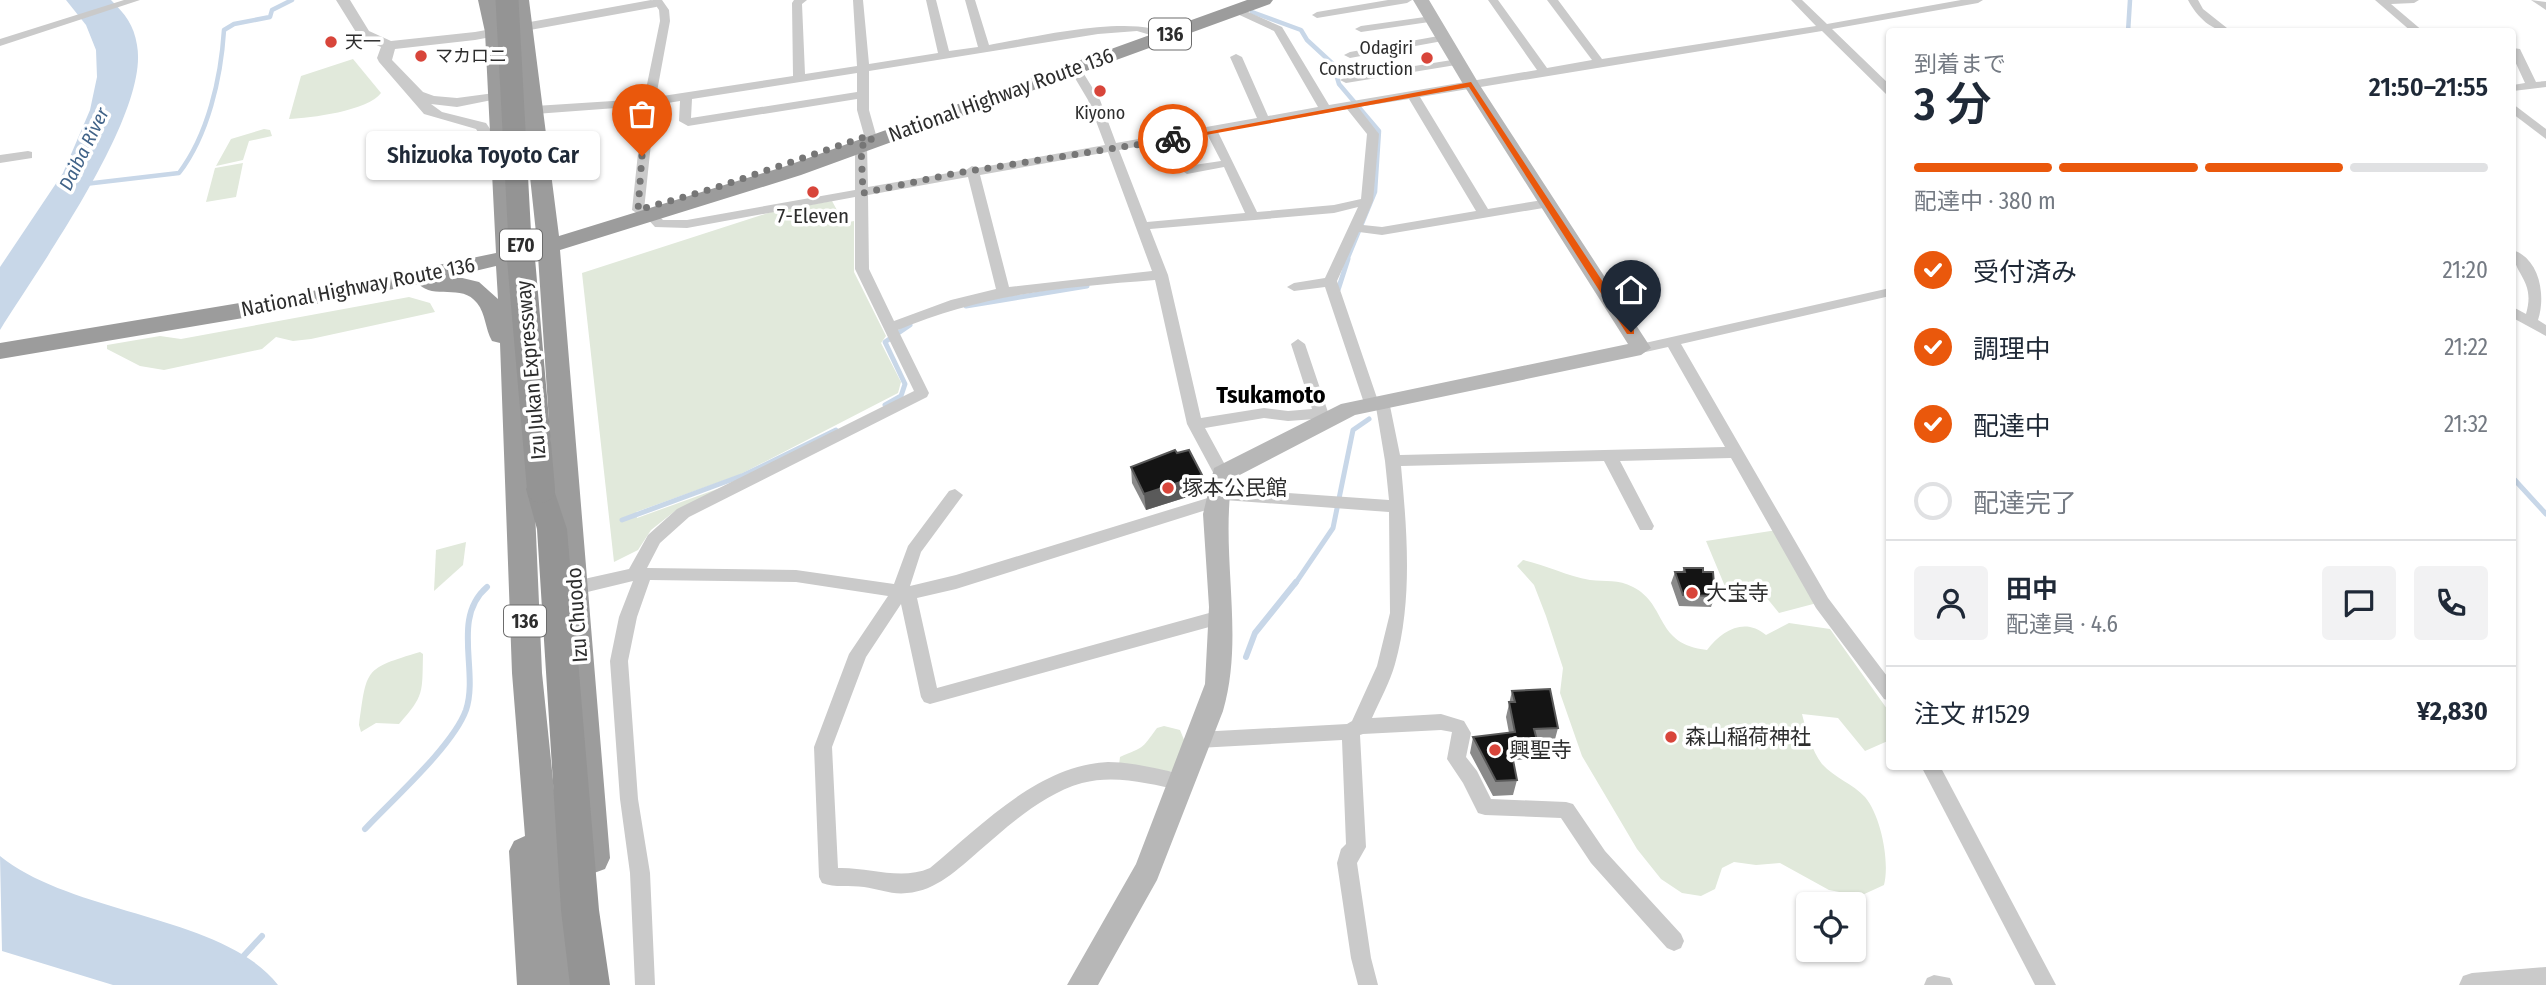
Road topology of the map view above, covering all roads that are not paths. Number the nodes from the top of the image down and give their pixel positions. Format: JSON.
{"nodes":[{"id":1,"x":135,"y":0,"type":"edge"},
{"id":2,"x":343,"y":0,"type":"edge"},
{"id":3,"x":487,"y":0,"type":"edge"},
{"id":4,"x":507,"y":0,"type":"edge"},
{"id":5,"x":520,"y":0,"type":"edge"},
{"id":6,"x":802,"y":0,"type":"edge"},
{"id":7,"x":858,"y":0,"type":"edge"},
{"id":8,"x":931,"y":0,"type":"edge"},
{"id":9,"x":970,"y":0,"type":"edge"},
{"id":10,"x":1406,"y":0,"type":"edge"},
{"id":11,"x":1493,"y":0,"type":"edge"},
{"id":12,"x":1552,"y":0,"type":"edge"},
{"id":13,"x":1796,"y":0,"type":"edge"},
{"id":14,"x":1916,"y":0,"type":"edge"},
{"id":15,"x":1978,"y":0,"type":"edge"},
{"id":16,"x":2193,"y":0,"type":"edge"},
{"id":17,"x":2414,"y":0,"type":"edge"},
{"id":18,"x":2536,"y":0,"type":"edge"},
{"id":19,"x":657,"y":1,"type":"edge"},
{"id":20,"x":2381,"y":1,"type":"edge"},
{"id":21,"x":1251,"y":3,"type":"edge"},
{"id":22,"x":2546,"y":7,"type":"edge"},
{"id":23,"x":1926,"y":11,"type":"junction"},
{"id":24,"x":1317,"y":15,"type":"dead end"},
{"id":25,"x":1432,"y":19,"type":"edge"},
{"id":26,"x":521,"y":26,"type":"junction"},
{"id":27,"x":1826,"y":28,"type":"junction"},
{"id":28,"x":2222,"y":28,"type":"edge"},
{"id":29,"x":2414,"y":28,"type":"edge"},
{"id":30,"x":1361,"y":29,"type":"dead end"},
{"id":31,"x":494,"y":32,"type":"junction"},
{"id":32,"x":1161,"y":34,"type":"junction"},
{"id":33,"x":0,"y":43,"type":"edge"},
{"id":34,"x":389,"y":45,"type":"junction"},
{"id":35,"x":984,"y":47,"type":"junction"},
{"id":36,"x":2516,"y":51,"type":"dead end"},
{"id":37,"x":944,"y":54,"type":"junction"},
{"id":38,"x":1350,"y":55,"type":"dead end"},
{"id":39,"x":1236,"y":57,"type":"dead end"},
{"id":40,"x":1458,"y":61,"type":"junction"},
{"id":41,"x":1600,"y":62,"type":"junction"},
{"id":42,"x":862,"y":66,"type":"junction"},
{"id":43,"x":1075,"y":68,"type":"junction"},
{"id":44,"x":1544,"y":72,"type":"junction"},
{"id":45,"x":799,"y":77,"type":"junction"},
{"id":46,"x":1346,"y":80,"type":"dead end"},
{"id":47,"x":1471,"y":84,"type":"junction"},
{"id":48,"x":2546,"y":84,"type":"edge"},
{"id":49,"x":2532,"y":85,"type":"junction"},
{"id":50,"x":1886,"y":88,"type":"edge"},
{"id":51,"x":2516,"y":88,"type":"edge"},
{"id":52,"x":497,"y":95,"type":"junction"},
{"id":53,"x":862,"y":95,"type":"junction"},
{"id":54,"x":1413,"y":95,"type":"junction"},
{"id":55,"x":418,"y":96,"type":"junction"},
{"id":56,"x":686,"y":96,"type":"junction"},
{"id":57,"x":649,"y":102,"type":"junction"},
{"id":58,"x":1351,"y":106,"type":"junction"},
{"id":59,"x":535,"y":110,"type":"junction"},
{"id":60,"x":1326,"y":110,"type":"junction"},
{"id":61,"x":2516,"y":110,"type":"edge"},
{"id":62,"x":1265,"y":122,"type":"junction"},
{"id":63,"x":1212,"y":132,"type":"junction"},
{"id":64,"x":2546,"y":135,"type":"edge"},
{"id":65,"x":868,"y":141,"type":"junction"},
{"id":66,"x":1114,"y":149,"type":"junction"},
{"id":67,"x":28,"y":155,"type":"dead end"},
{"id":68,"x":500,"y":155,"type":"junction"},
{"id":69,"x":0,"y":159,"type":"edge"},
{"id":70,"x":1228,"y":163,"type":"junction"},
{"id":71,"x":972,"y":170,"type":"junction"},
{"id":72,"x":1188,"y":170,"type":"dead end"},
{"id":73,"x":863,"y":193,"type":"junction"},
{"id":74,"x":1367,"y":201,"type":"junction"},
{"id":75,"x":1549,"y":203,"type":"junction"},
{"id":76,"x":645,"y":213,"type":"junction"},
{"id":77,"x":1484,"y":214,"type":"junction"},
{"id":78,"x":1253,"y":216,"type":"junction"},
{"id":79,"x":1142,"y":226,"type":"junction"},
{"id":80,"x":1356,"y":228,"type":"junction"},
{"id":81,"x":547,"y":240,"type":"junction"},
{"id":82,"x":506,"y":251,"type":"junction"},
{"id":83,"x":2516,"y":257,"type":"edge"},
{"id":84,"x":1161,"y":275,"type":"junction"},
{"id":85,"x":1331,"y":282,"type":"junction"},
{"id":86,"x":1294,"y":287,"type":"dead end"},
{"id":87,"x":1886,"y":293,"type":"edge"},
{"id":88,"x":1004,"y":294,"type":"junction"},
{"id":89,"x":306,"y":300,"type":"junction"},
{"id":90,"x":207,"y":312,"type":"junction"},
{"id":91,"x":2516,"y":313,"type":"edge"},
{"id":92,"x":2531,"y":320,"type":"junction"},
{"id":93,"x":892,"y":327,"type":"junction"},
{"id":94,"x":2546,"y":331,"type":"edge"},
{"id":95,"x":34,"y":341,"type":"junction"},
{"id":96,"x":1672,"y":341,"type":"junction"},
{"id":97,"x":0,"y":342,"type":"edge"},
{"id":98,"x":1297,"y":344,"type":"dead end"},
{"id":99,"x":1641,"y":348,"type":"junction"},
{"id":100,"x":0,"y":351,"type":"edge"},
{"id":101,"x":1377,"y":402,"type":"junction"},
{"id":102,"x":1322,"y":417,"type":"junction"},
{"id":103,"x":1195,"y":424,"type":"junction"},
{"id":104,"x":517,"y":429,"type":"junction"},
{"id":105,"x":1733,"y":452,"type":"junction"},
{"id":106,"x":1610,"y":457,"type":"junction"},
{"id":107,"x":1393,"y":461,"type":"junction"},
{"id":108,"x":541,"y":489,"type":"junction"},
{"id":109,"x":1218,"y":490,"type":"junction"},
{"id":110,"x":955,"y":495,"type":"dead end"},
{"id":111,"x":1397,"y":507,"type":"junction"},
{"id":112,"x":1646,"y":526,"type":"dead end"},
{"id":113,"x":640,"y":574,"type":"junction"},
{"id":114,"x":575,"y":589,"type":"junction"},
{"id":115,"x":903,"y":593,"type":"junction"},
{"id":116,"x":1220,"y":617,"type":"junction"},
{"id":117,"x":527,"y":673,"type":"junction"},
{"id":118,"x":1886,"y":689,"type":"edge"},
{"id":119,"x":1355,"y":729,"type":"junction"},
{"id":120,"x":1198,"y":740,"type":"junction"},
{"id":121,"x":1932,"y":770,"type":"edge"},
{"id":122,"x":1182,"y":782,"type":"junction"},
{"id":123,"x":1674,"y":941,"type":"dead end"},
{"id":124,"x":2546,"y":979,"type":"edge"},
{"id":125,"x":534,"y":985,"type":"edge"},
{"id":126,"x":557,"y":985,"type":"edge"},
{"id":127,"x":570,"y":985,"type":"edge"},
{"id":128,"x":590,"y":985,"type":"edge"},
{"id":129,"x":603,"y":985,"type":"edge"},
{"id":130,"x":645,"y":985,"type":"edge"},
{"id":131,"x":1082,"y":985,"type":"edge"},
{"id":132,"x":1368,"y":985,"type":"edge"},
{"id":133,"x":1934,"y":985,"type":"edge"},
{"id":134,"x":1943,"y":985,"type":"edge"},
{"id":135,"x":2046,"y":985,"type":"edge"},
{"id":136,"x":2472,"y":985,"type":"edge"}],
"edges":[{"from":1,"to":33,"type":"street"},
{"from":2,"to":34,"type":"street"},
{"from":3,"to":31,"type":"highway","number":"136"},
{"from":4,"to":108,"type":"highway","name":"Izu Jukan Expressway","number":"E70","bridge":true},
{"from":5,"to":26,"type":"highway","number":"136"},
{"from":6,"to":45,"type":"street"},
{"from":7,"to":42,"type":"street"},
{"from":8,"to":37,"type":"street"},
{"from":9,"to":35,"type":"street"},
{"from":10,"to":24,"type":"street"},
{"from":11,"to":44,"type":"street"},
{"from":12,"to":41,"type":"street"},
{"from":13,"to":27,"type":"street"},
{"from":14,"to":23,"type":"street"},
{"from":15,"to":23,"type":"street"},
{"from":16,"to":28,"type":"street"},
{"from":17,"to":20,"type":"street"},
{"from":18,"to":22,"type":"street"},
{"from":19,"to":26,"type":"street"},
{"from":19,"to":57,"type":"street"},
{"from":20,"to":29,"type":"street"},
{"from":21,"to":32,"type":"highway","name":"National Highway Route 136","number":"136"},
{"from":21,"to":60,"type":"street"},
{"from":23,"to":27,"type":"street"},
{"from":25,"to":30,"type":"street"},
{"from":25,"to":38,"type":"street"},
{"from":25,"to":40,"type":"main road"},
{"from":26,"to":31,"type":"street"},
{"from":26,"to":59,"type":"highway","number":"136"},
{"from":27,"to":41,"type":"street"},
{"from":27,"to":50,"type":"street"},
{"from":31,"to":34,"type":"street"},
{"from":31,"to":52,"type":"highway","number":"136"},
{"from":32,"to":35,"type":"street"},
{"from":32,"to":43,"type":"highway","name":"National Highway Route 136","number":"136"},
{"from":32,"to":65,"type":"highway","name":"National Highway Route 136","number":"136"},
{"from":34,"to":55,"type":"street"},
{"from":35,"to":37,"type":"street"},
{"from":36,"to":49,"type":"street"},
{"from":37,"to":42,"type":"street"},
{"from":39,"to":62,"type":"street"},
{"from":40,"to":46,"type":"street"},
{"from":40,"to":47,"type":"main road"},
{"from":41,"to":44,"type":"street"},
{"from":42,"to":45,"type":"street"},
{"from":42,"to":53,"type":"street"},
{"from":43,"to":65,"type":"highway","name":"National Highway Route 136","number":"136"},
{"from":43,"to":66,"type":"street"},
{"from":44,"to":47,"type":"street"},
{"from":45,"to":56,"type":"street"},
{"from":47,"to":54,"type":"street"},
{"from":47,"to":75,"type":"main road"},
{"from":48,"to":49,"type":"street"},
{"from":49,"to":51,"type":"street"},
{"from":52,"to":55,"type":"street"},
{"from":52,"to":68,"type":"highway","number":"136"},
{"from":53,"to":56,"type":"street"},
{"from":53,"to":65,"type":"street"},
{"from":54,"to":58,"type":"street"},
{"from":54,"to":77,"type":"street"},
{"from":55,"to":68,"type":"street"},
{"from":56,"to":57,"type":"street"},
{"from":57,"to":59,"type":"street"},
{"from":57,"to":76,"type":"street"},
{"from":58,"to":60,"type":"street"},
{"from":58,"to":74,"type":"street"},
{"from":59,"to":81,"type":"highway","number":"136"},
{"from":60,"to":62,"type":"street"},
{"from":61,"to":64,"type":"street"},
{"from":62,"to":63,"type":"street"},
{"from":63,"to":66,"type":"street"},
{"from":63,"to":70,"type":"street"},
{"from":65,"to":73,"type":"street"},
{"from":65,"to":76,"type":"highway","name":"National Highway Route 136","number":"136"},
{"from":66,"to":71,"type":"street"},
{"from":66,"to":79,"type":"street"},
{"from":67,"to":69,"type":"street"},
{"from":68,"to":82,"type":"highway","number":"136"},
{"from":70,"to":72,"type":"street"},
{"from":70,"to":78,"type":"street"},
{"from":71,"to":73,"type":"street"},
{"from":71,"to":88,"type":"street"},
{"from":73,"to":76,"type":"street"},
{"from":73,"to":93,"type":"street"},
{"from":74,"to":78,"type":"street"},
{"from":74,"to":80,"type":"street"},
{"from":75,"to":77,"type":"street"},
{"from":75,"to":99,"type":"main road"},
{"from":76,"to":81,"type":"highway","name":"National Highway Route 136","number":"136"},
{"from":77,"to":80,"type":"street"},
{"from":78,"to":79,"type":"street"},
{"from":79,"to":84,"type":"street"},
{"from":80,"to":85,"type":"street"},
{"from":81,"to":82,"type":"highway","name":"National Highway Route 136","number":"136"},
{"from":81,"to":114,"type":"highway","name":"Izu Chuodo","number":"136"},
{"from":82,"to":89,"type":"highway","name":"National Highway Route 136","number":"136"},
{"from":82,"to":90,"type":"highway","name":"National Highway Route 136","number":"136"},
{"from":82,"to":104,"type":"highway","number":"136"},
{"from":83,"to":92,"type":"street"},
{"from":84,"to":88,"type":"street"},
{"from":84,"to":103,"type":"street"},
{"from":85,"to":86,"type":"street"},
{"from":85,"to":101,"type":"street"},
{"from":87,"to":96,"type":"street"},
{"from":88,"to":93,"type":"street"},
{"from":89,"to":90,"type":"highway","name":"National Highway Route 136","number":"136"},
{"from":89,"to":104,"type":"highway"},
{"from":90,"to":95,"type":"highway","name":"National Highway Route 136","number":"136"},
{"from":91,"to":92,"type":"street"},
{"from":92,"to":94,"type":"street"},
{"from":93,"to":113,"type":"street"},
{"from":95,"to":97,"type":"highway","name":"National Highway Route 136","number":"136"},
{"from":95,"to":100,"type":"highway","name":"National Highway Route 136","number":"136"},
{"from":96,"to":99,"type":"street"},
{"from":96,"to":105,"type":"street"},
{"from":98,"to":102,"type":"street"},
{"from":99,"to":101,"type":"main road"},
{"from":101,"to":102,"type":"main road"},
{"from":101,"to":107,"type":"street"},
{"from":102,"to":103,"type":"street"},
{"from":102,"to":109,"type":"main road"},
{"from":103,"to":109,"type":"street"},
{"from":104,"to":117,"type":"highway","number":"136"},
{"from":105,"to":106,"type":"street"},
{"from":105,"to":118,"type":"street"},
{"from":106,"to":107,"type":"street"},
{"from":106,"to":112,"type":"street"},
{"from":107,"to":111,"type":"street"},
{"from":108,"to":127,"type":"highway"},
{"from":108,"to":128,"type":"highway"},
{"from":109,"to":111,"type":"street"},
{"from":109,"to":115,"type":"street"},
{"from":109,"to":116,"type":"main road"},
{"from":110,"to":115,"type":"street"},
{"from":111,"to":119,"type":"street"},
{"from":113,"to":114,"type":"street"},
{"from":113,"to":115,"type":"street"},
{"from":113,"to":130,"type":"street"},
{"from":114,"to":129,"type":"highway","name":"Izu Chuodo","number":"136"},
{"from":115,"to":116,"type":"street"},
{"from":115,"to":122,"type":"street"},
{"from":116,"to":120,"type":"main road"},
{"from":117,"to":125,"type":"highway"},
{"from":117,"to":126,"type":"highway","number":"136"},
{"from":119,"to":120,"type":"street"},
{"from":119,"to":123,"type":"street"},
{"from":119,"to":132,"type":"street"},
{"from":120,"to":122,"type":"main road"},
{"from":121,"to":135,"type":"street"},
{"from":122,"to":131,"type":"main road"},
{"from":124,"to":136,"type":"street"},
{"from":133,"to":134,"type":"street"}]}
